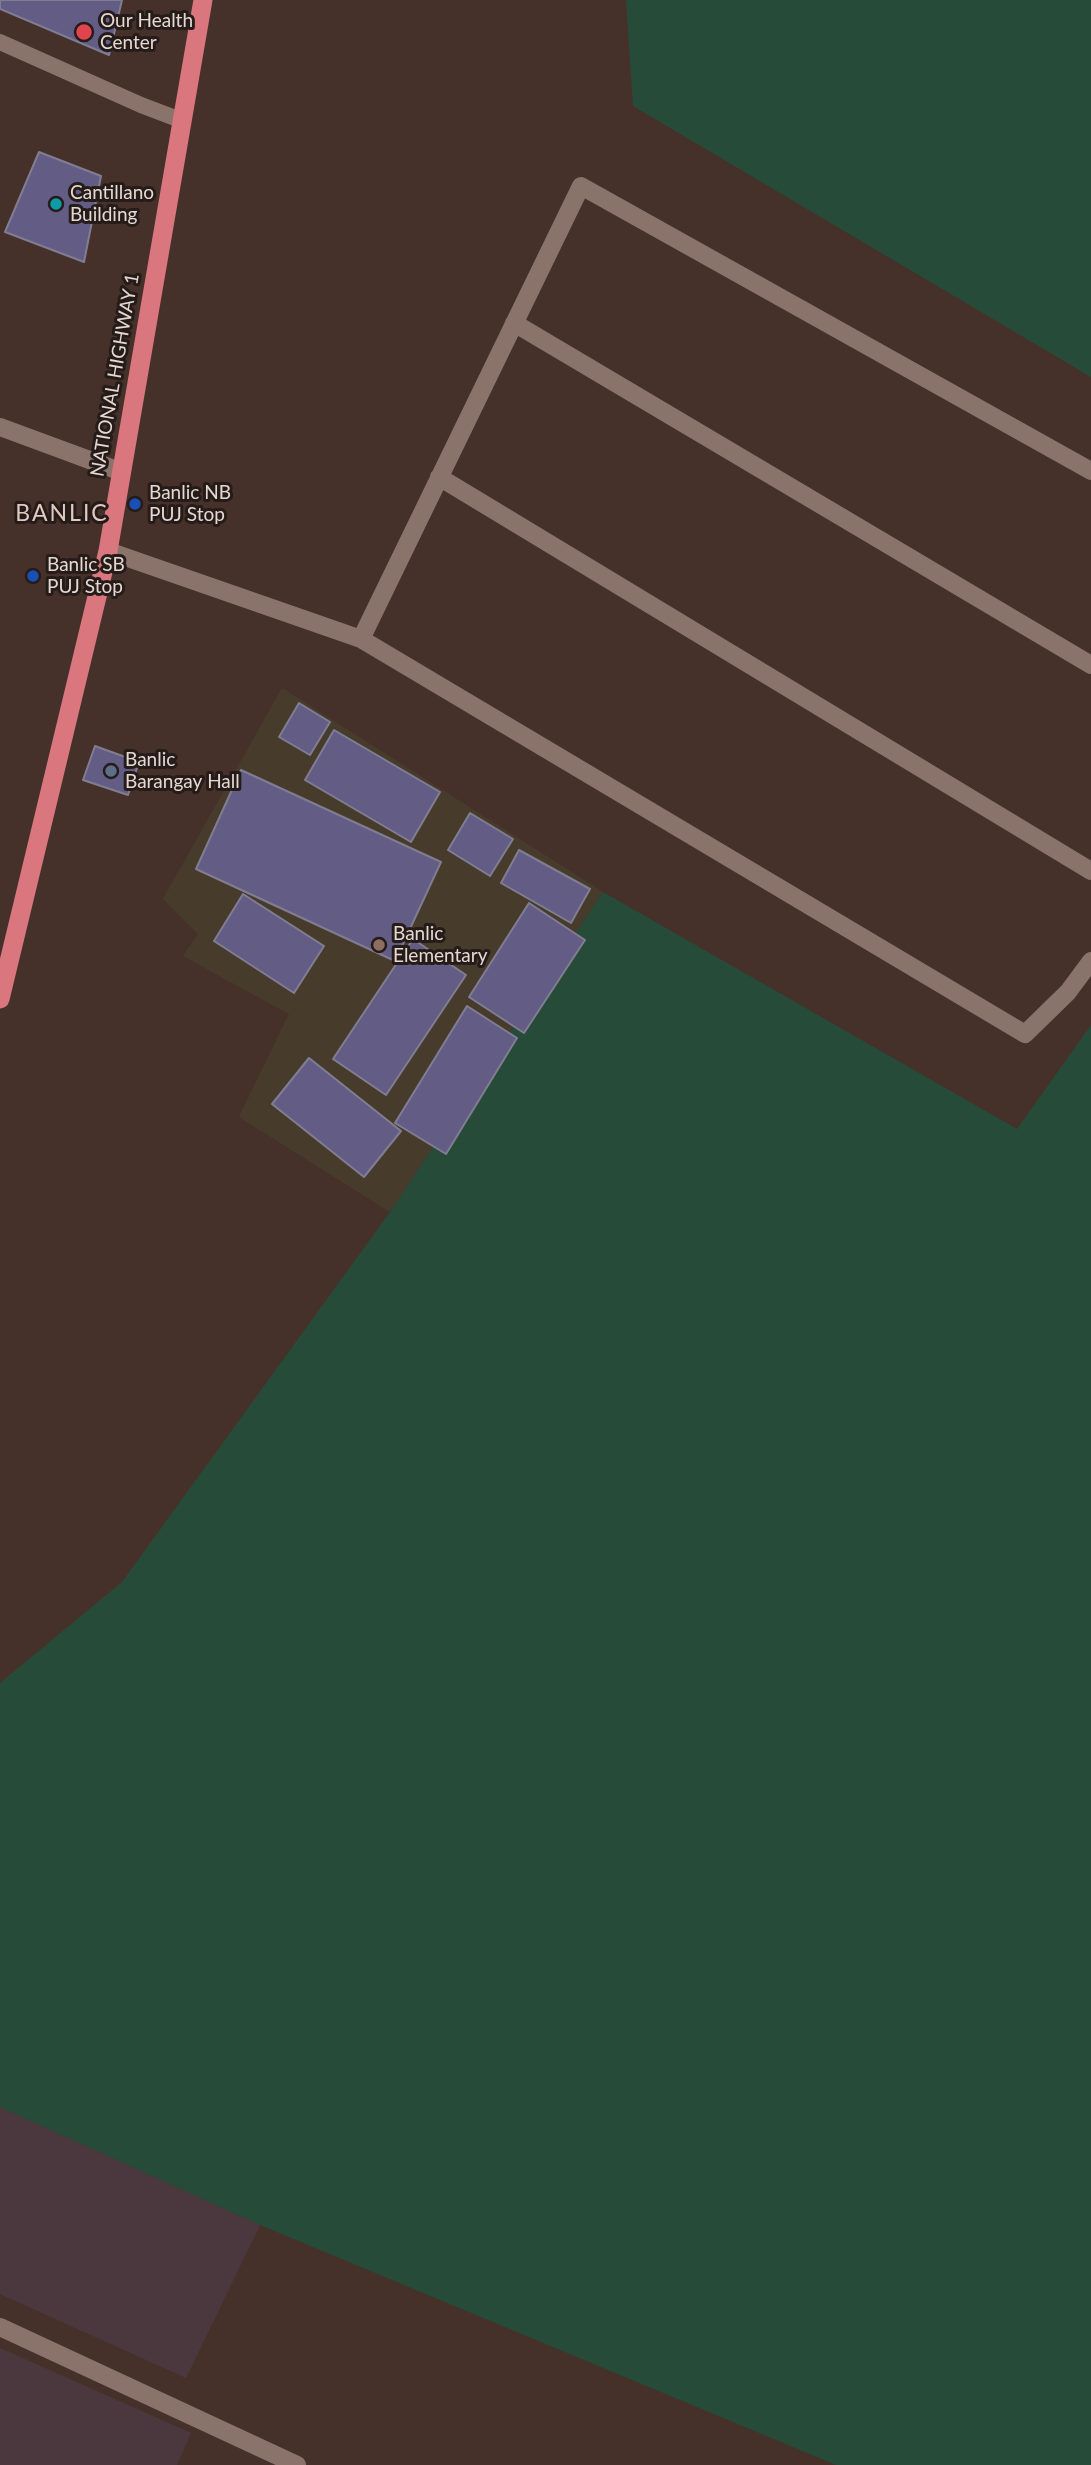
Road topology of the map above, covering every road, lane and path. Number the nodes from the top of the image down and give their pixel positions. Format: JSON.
{"nodes":[{"id":1,"x":203,"y":0,"type":"edge"},
{"id":2,"x":0,"y":42,"type":"edge"},
{"id":3,"x":183,"y":121,"type":"junction"},
{"id":4,"x":514,"y":323,"type":"junction"},
{"id":5,"x":0,"y":427,"type":"edge"},
{"id":6,"x":1091,"y":471,"type":"edge"},
{"id":7,"x":122,"y":472,"type":"junction"},
{"id":8,"x":439,"y":477,"type":"junction"},
{"id":9,"x":108,"y":551,"type":"junction"},
{"id":10,"x":361,"y":639,"type":"junction"},
{"id":11,"x":1091,"y":666,"type":"edge"},
{"id":12,"x":1091,"y":871,"type":"edge"},
{"id":13,"x":1091,"y":961,"type":"edge"},
{"id":14,"x":0,"y":999,"type":"edge"},
{"id":15,"x":0,"y":2327,"type":"edge"},
{"id":16,"x":297,"y":2465,"type":"edge"}],
"edges":[{"from":1,"to":3,"type":"highway","name":"NATIONAL HIGHWAY 1"},
{"from":2,"to":3,"type":"lane"},
{"from":3,"to":7,"type":"highway","name":"NATIONAL HIGHWAY 1"},
{"from":4,"to":6,"type":"street"},
{"from":4,"to":8,"type":"street"},
{"from":4,"to":11,"type":"street"},
{"from":5,"to":7,"type":"street"},
{"from":7,"to":9,"type":"highway","name":"NATIONAL HIGHWAY 1"},
{"from":8,"to":10,"type":"street"},
{"from":8,"to":12,"type":"street"},
{"from":9,"to":10,"type":"street"},
{"from":9,"to":14,"type":"highway","name":"NATIONAL HIGHWAY 1"},
{"from":10,"to":13,"type":"street"},
{"from":15,"to":16,"type":"street"}]}
